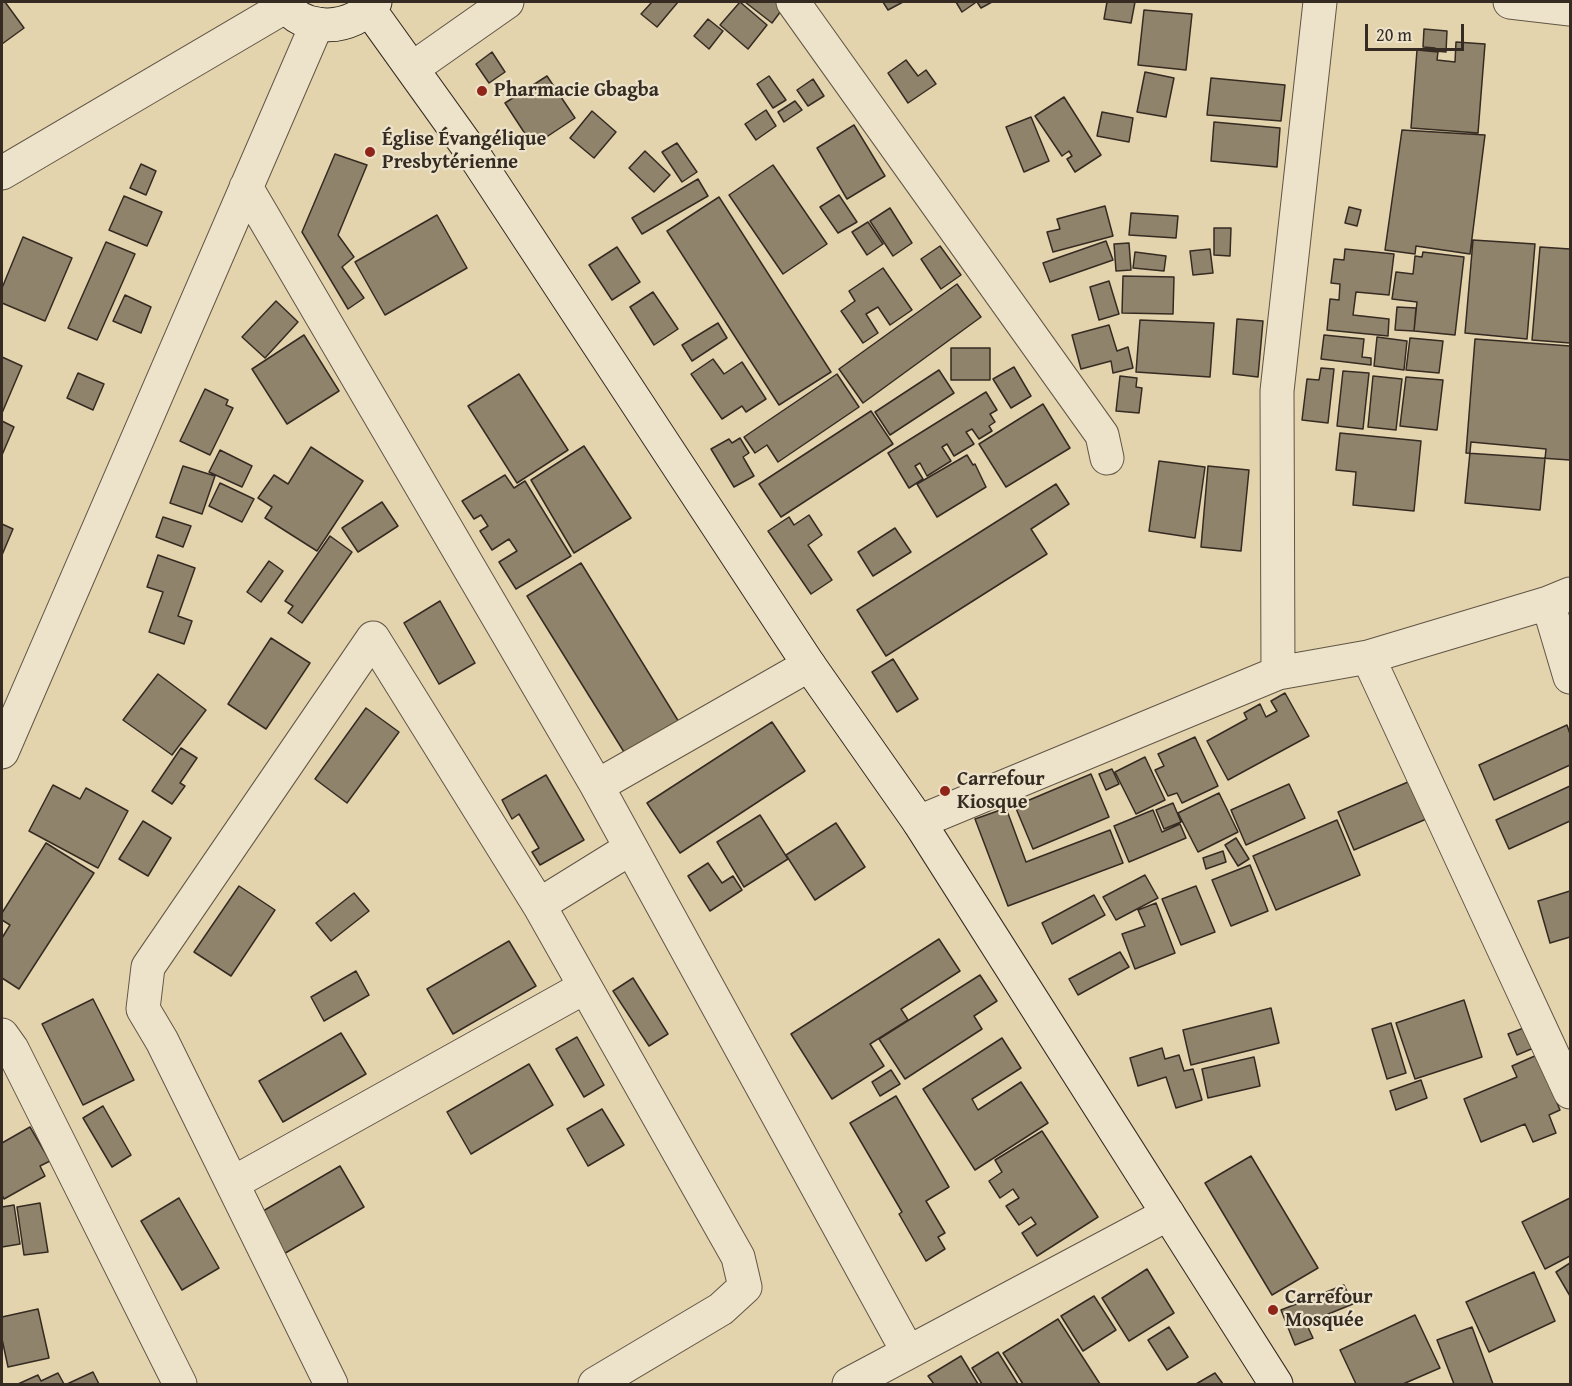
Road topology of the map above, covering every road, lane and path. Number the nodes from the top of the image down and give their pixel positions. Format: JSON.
{"nodes":[{"id":1,"x":507,"y":2,"type":"edge"},
{"id":2,"x":793,"y":2,"type":"edge"},
{"id":3,"x":1320,"y":2,"type":"edge"},
{"id":4,"x":1510,"y":2,"type":"edge"},
{"id":5,"x":284,"y":4,"type":"edge"},
{"id":6,"x":372,"y":5,"type":"edge"},
{"id":7,"x":1570,"y":9,"type":"edge"},
{"id":8,"x":317,"y":24,"type":"junction"},
{"id":9,"x":413,"y":68,"type":"junction"},
{"id":10,"x":2,"y":172,"type":"edge"},
{"id":11,"x":246,"y":187,"type":"junction"},
{"id":12,"x":1107,"y":459,"type":"dead end"},
{"id":13,"x":1559,"y":598,"type":"edge"},
{"id":14,"x":1368,"y":657,"type":"junction"},
{"id":15,"x":809,"y":665,"type":"junction"},
{"id":16,"x":1278,"y":673,"type":"junction"},
{"id":17,"x":1570,"y":677,"type":"edge"},
{"id":18,"x":2,"y":752,"type":"edge"},
{"id":19,"x":597,"y":786,"type":"junction"},
{"id":20,"x":919,"y":822,"type":"junction"},
{"id":21,"x":631,"y":848,"type":"junction"},
{"id":22,"x":539,"y":905,"type":"junction"},
{"id":23,"x":585,"y":987,"type":"junction"},
{"id":24,"x":2,"y":1035,"type":"edge"},
{"id":25,"x":1570,"y":1092,"type":"edge"},
{"id":26,"x":232,"y":1183,"type":"junction"},
{"id":27,"x":1168,"y":1214,"type":"junction"},
{"id":28,"x":908,"y":1352,"type":"junction"},
{"id":29,"x":180,"y":1384,"type":"edge"},
{"id":30,"x":331,"y":1384,"type":"edge"},
{"id":31,"x":595,"y":1384,"type":"edge"},
{"id":32,"x":849,"y":1384,"type":"edge"},
{"id":33,"x":1276,"y":1384,"type":"edge"}],
"edges":[{"from":1,"to":9,"type":"street"},
{"from":2,"to":12,"type":"street"},
{"from":3,"to":16,"type":"street"},
{"from":4,"to":7,"type":"street"},
{"from":5,"to":8,"type":"street"},
{"from":5,"to":10,"type":"street"},
{"from":6,"to":8,"type":"street"},
{"from":6,"to":9,"type":"street"},
{"from":8,"to":11,"type":"street"},
{"from":9,"to":15,"type":"street"},
{"from":11,"to":18,"type":"street"},
{"from":11,"to":19,"type":"street"},
{"from":13,"to":14,"type":"street"},
{"from":13,"to":17,"type":"street"},
{"from":14,"to":16,"type":"street"},
{"from":14,"to":25,"type":"street"},
{"from":15,"to":19,"type":"street"},
{"from":15,"to":20,"type":"street"},
{"from":16,"to":20,"type":"street"},
{"from":19,"to":21,"type":"street"},
{"from":20,"to":27,"type":"street"},
{"from":21,"to":22,"type":"street"},
{"from":21,"to":28,"type":"street"},
{"from":22,"to":23,"type":"street"},
{"from":22,"to":26,"type":"street"},
{"from":23,"to":26,"type":"street"},
{"from":23,"to":31,"type":"street"},
{"from":24,"to":29,"type":"street"},
{"from":26,"to":30,"type":"street"},
{"from":27,"to":28,"type":"street"},
{"from":27,"to":33,"type":"street"},
{"from":28,"to":32,"type":"street"}]}
